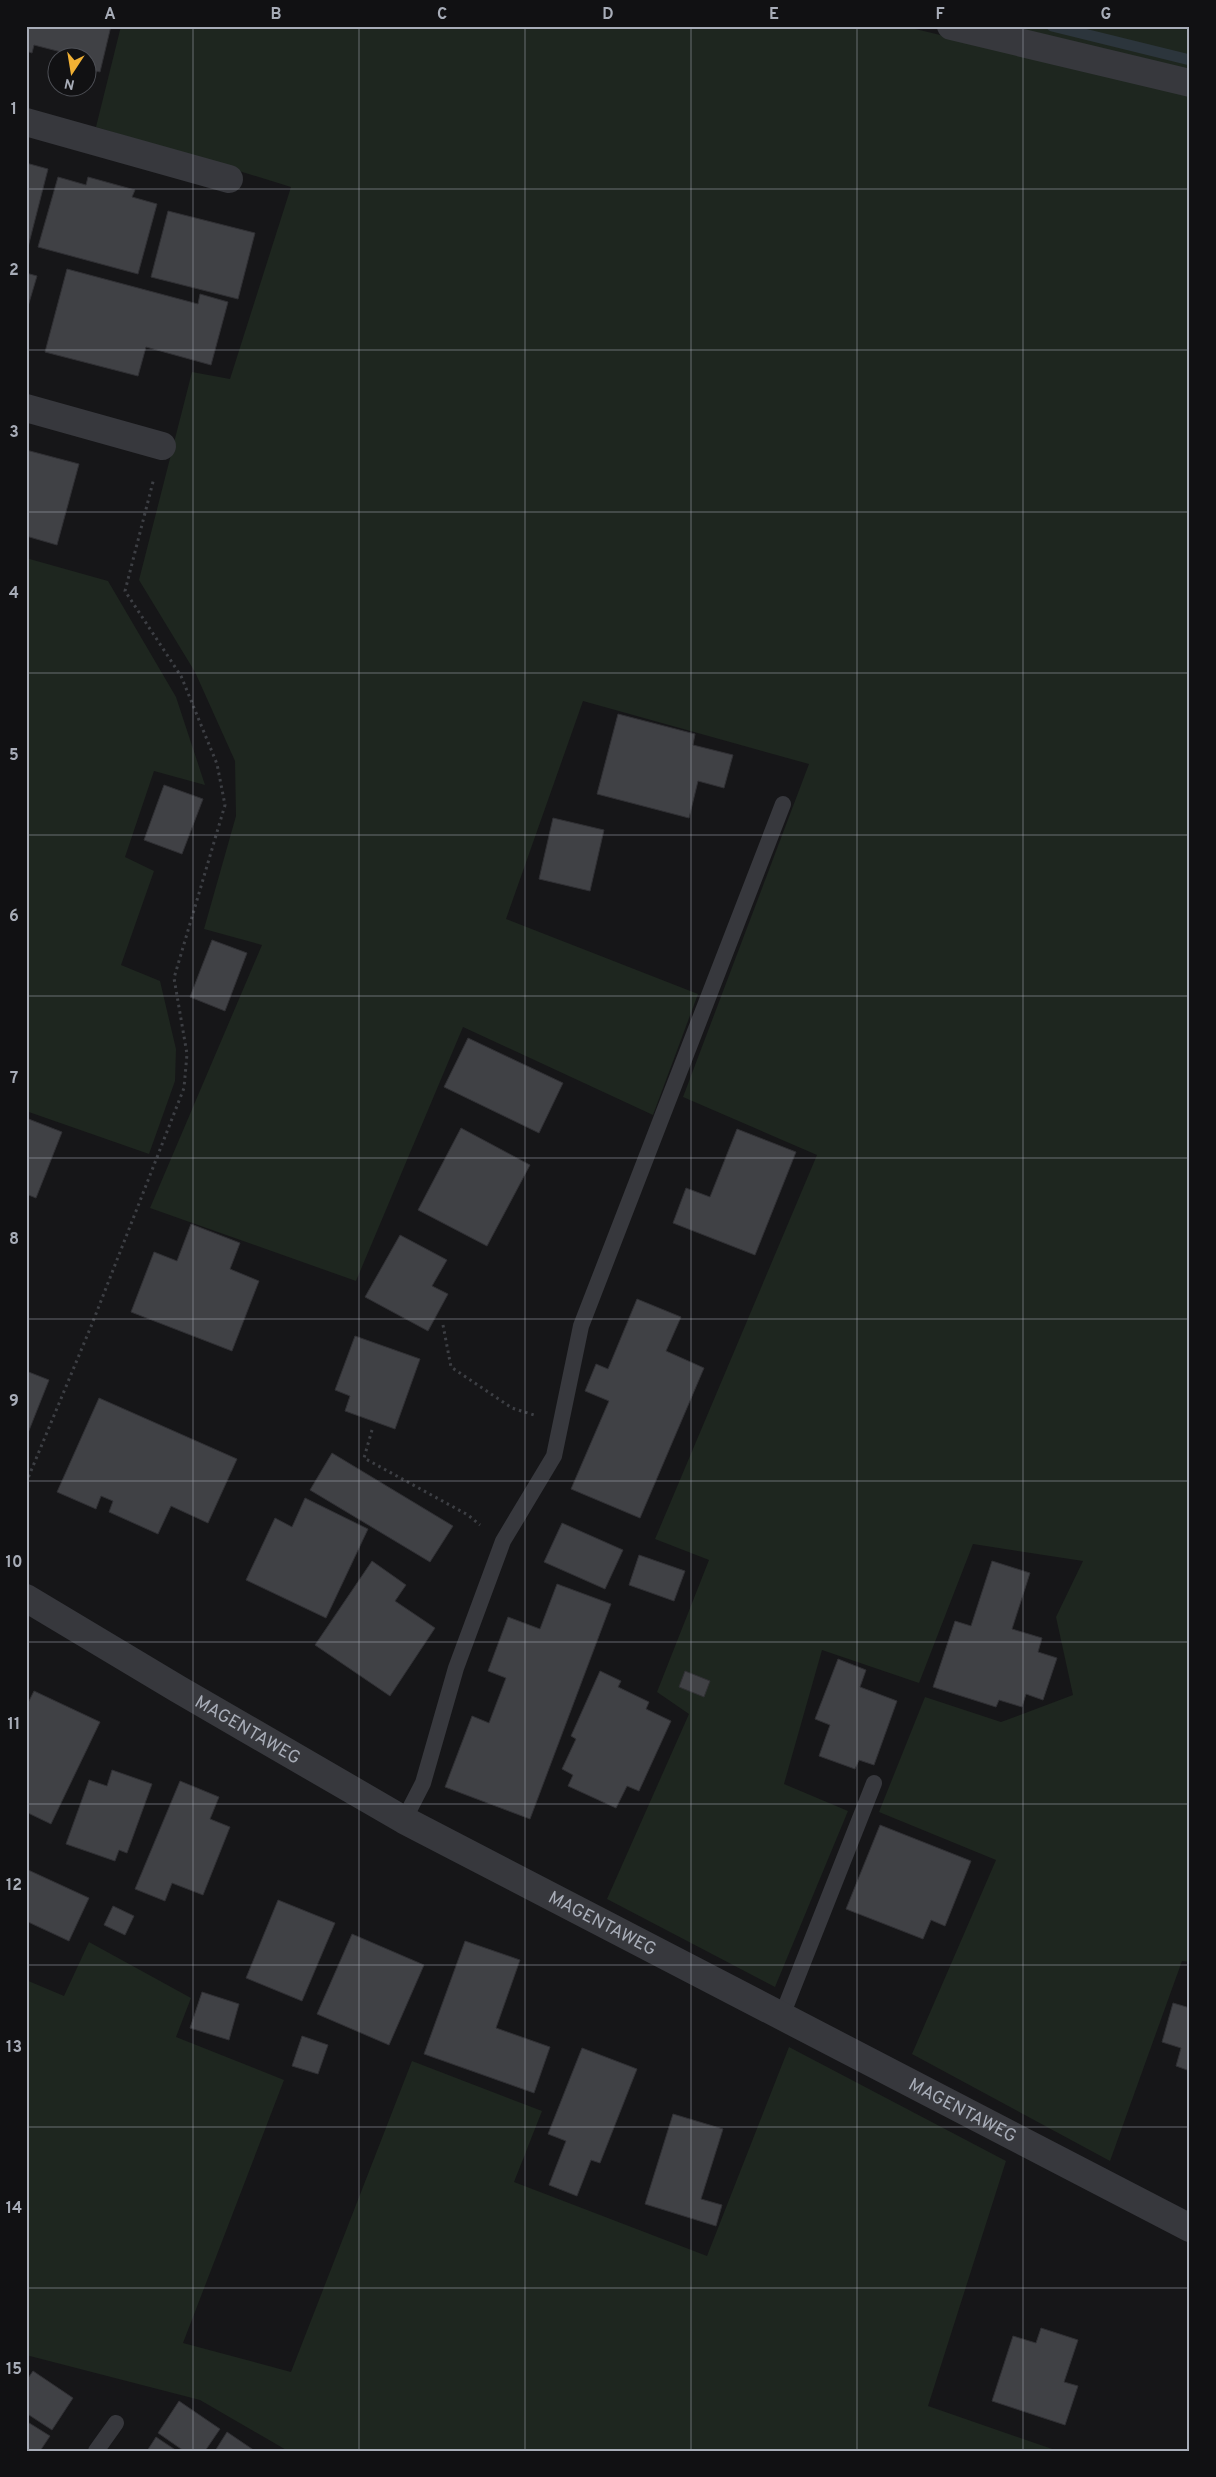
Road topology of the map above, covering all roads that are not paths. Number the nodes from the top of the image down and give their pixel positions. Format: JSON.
{"nodes":[{"id":1,"x":952,"y":26,"type":"edge"},
{"id":2,"x":1190,"y":83,"type":"edge"},
{"id":3,"x":26,"y":122,"type":"edge"},
{"id":4,"x":229,"y":179,"type":"dead end"},
{"id":5,"x":26,"y":408,"type":"edge"},
{"id":6,"x":162,"y":446,"type":"road end"},
{"id":7,"x":783,"y":804,"type":"dead end"},
{"id":8,"x":26,"y":1598,"type":"edge"},
{"id":9,"x":874,"y":1783,"type":"dead end"},
{"id":10,"x":404,"y":1820,"type":"junction"},
{"id":11,"x":781,"y":2018,"type":"junction"},
{"id":12,"x":1190,"y":2228,"type":"edge"},
{"id":13,"x":116,"y":2423,"type":"dead end"},
{"id":14,"x":96,"y":2451,"type":"edge"}],
"edges":[{"from":1,"to":2,"type":"street"},
{"from":3,"to":4,"type":"street"},
{"from":5,"to":6,"type":"street"},
{"from":7,"to":10,"type":"lane"},
{"from":8,"to":10,"type":"street","name":"MAGENTAWEG"},
{"from":9,"to":11,"type":"lane"},
{"from":10,"to":11,"type":"street","name":"MAGENTAWEG"},
{"from":11,"to":12,"type":"street","name":"MAGENTAWEG"},
{"from":13,"to":14,"type":"lane"}]}
